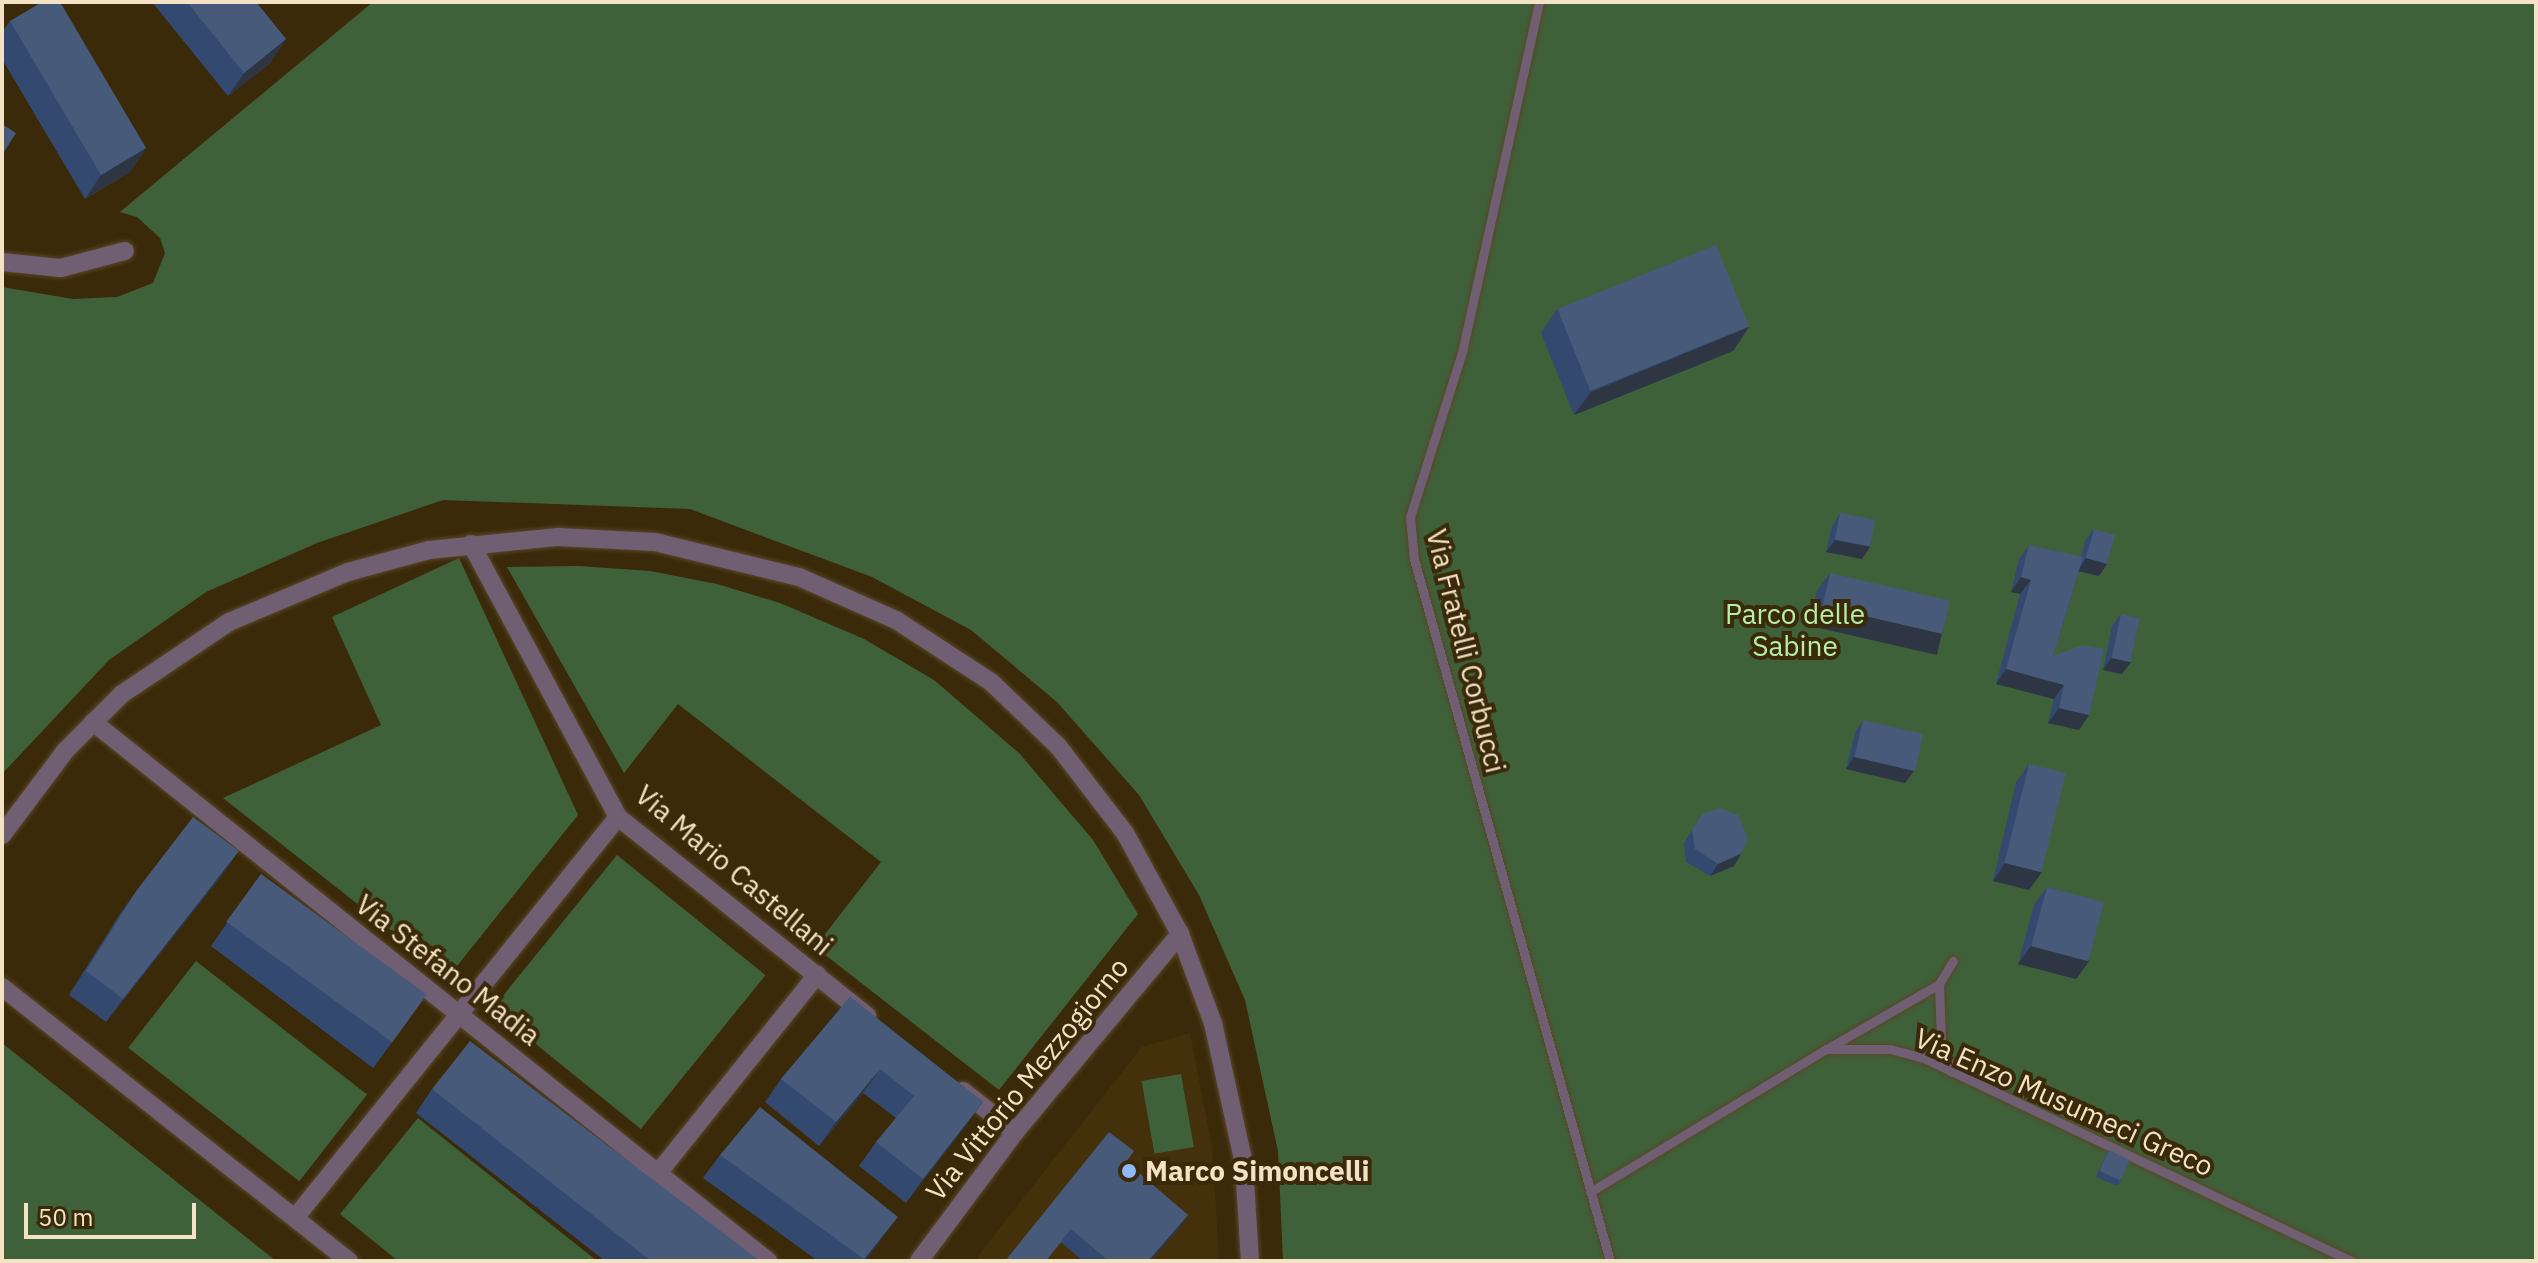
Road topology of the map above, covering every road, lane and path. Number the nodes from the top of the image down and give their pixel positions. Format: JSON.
{"nodes":[{"id":1,"x":1539,"y":2,"type":"edge"},
{"id":2,"x":125,"y":251,"type":"dead end"},
{"id":3,"x":2,"y":262,"type":"edge"},
{"id":4,"x":471,"y":544,"type":"junction"},
{"id":5,"x":93,"y":722,"type":"junction"},
{"id":6,"x":618,"y":817,"type":"junction"},
{"id":7,"x":2,"y":835,"type":"edge"},
{"id":8,"x":1180,"y":934,"type":"junction"},
{"id":9,"x":1953,"y":961,"type":"dead end"},
{"id":10,"x":817,"y":975,"type":"junction"},
{"id":11,"x":1939,"y":984,"type":"junction"},
{"id":12,"x":2,"y":987,"type":"edge"},
{"id":13,"x":457,"y":1012,"type":"junction"},
{"id":14,"x":883,"y":1028,"type":"edge"},
{"id":15,"x":1826,"y":1049,"type":"junction"},
{"id":16,"x":1951,"y":1071,"type":"junction"},
{"id":17,"x":945,"y":1077,"type":"edge"},
{"id":18,"x":1015,"y":1132,"type":"junction"},
{"id":19,"x":659,"y":1172,"type":"junction"},
{"id":20,"x":1590,"y":1192,"type":"junction"},
{"id":21,"x":295,"y":1218,"type":"junction"},
{"id":22,"x":349,"y":1261,"type":"edge"},
{"id":23,"x":768,"y":1261,"type":"edge"},
{"id":24,"x":919,"y":1261,"type":"edge"},
{"id":25,"x":1250,"y":1261,"type":"edge"},
{"id":26,"x":1610,"y":1261,"type":"edge"},
{"id":27,"x":2352,"y":1261,"type":"edge"}],
"edges":[{"from":1,"to":20,"type":"lane","name":"Via Fratelli Corbucci"},
{"from":2,"to":3,"type":"street"},
{"from":4,"to":5,"type":"street"},
{"from":4,"to":6,"type":"street","name":"Via Mario Castellani"},
{"from":4,"to":8,"type":"street"},
{"from":5,"to":7,"type":"street"},
{"from":5,"to":13,"type":"street","name":"Via Stefano Madia"},
{"from":6,"to":10,"type":"street","name":"Via Mario Castellani"},
{"from":6,"to":13,"type":"street"},
{"from":8,"to":18,"type":"street","name":"Via Vittorio Mezzogiorno"},
{"from":8,"to":25,"type":"street"},
{"from":9,"to":11,"type":"lane"},
{"from":10,"to":14,"type":"street","name":"Via Mario Castellani"},
{"from":10,"to":19,"type":"street"},
{"from":11,"to":15,"type":"lane"},
{"from":11,"to":16,"type":"lane"},
{"from":12,"to":21,"type":"street"},
{"from":13,"to":19,"type":"street","name":"Via Stefano Madia"},
{"from":13,"to":21,"type":"street"},
{"from":15,"to":16,"type":"lane","name":"Via Enzo Musumeci Greco"},
{"from":15,"to":20,"type":"lane"},
{"from":16,"to":27,"type":"lane","name":"Via Enzo Musumeci Greco"},
{"from":17,"to":18,"type":"street"},
{"from":18,"to":24,"type":"street","name":"Via Vittorio Mezzogiorno"},
{"from":19,"to":23,"type":"street","name":"Via Stefano Madia"},
{"from":20,"to":26,"type":"lane","name":"Via Fratelli Corbucci"},
{"from":21,"to":22,"type":"street"}]}
